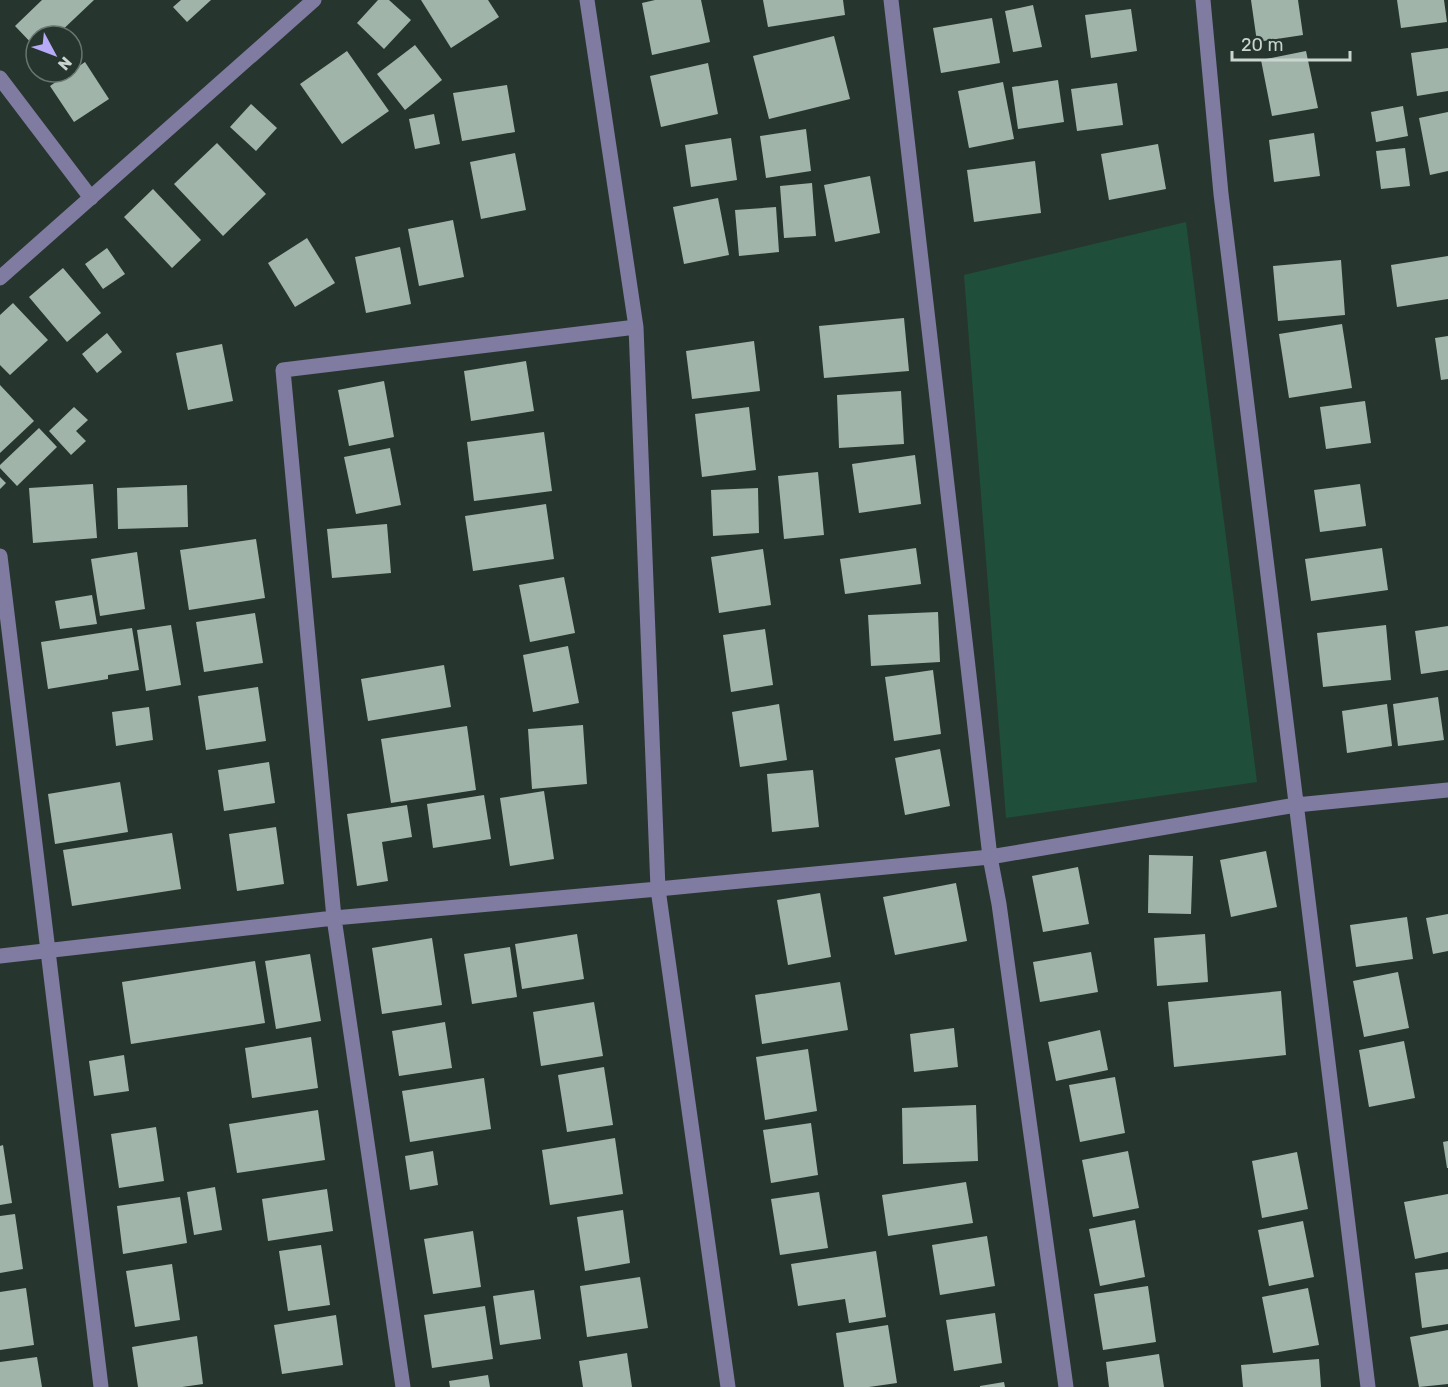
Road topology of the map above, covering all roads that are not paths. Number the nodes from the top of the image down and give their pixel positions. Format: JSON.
{"nodes":[{"id":1,"x":314,"y":0,"type":"edge"},
{"id":2,"x":587,"y":0,"type":"edge"},
{"id":3,"x":891,"y":0,"type":"edge"},
{"id":4,"x":1203,"y":0,"type":"edge"},
{"id":5,"x":0,"y":78,"type":"edge"},
{"id":6,"x":91,"y":198,"type":"junction"},
{"id":7,"x":0,"y":278,"type":"edge"},
{"id":8,"x":636,"y":327,"type":"junction"},
{"id":9,"x":0,"y":556,"type":"edge"},
{"id":10,"x":1448,"y":790,"type":"edge"},
{"id":11,"x":1296,"y":805,"type":"junction"},
{"id":12,"x":990,"y":857,"type":"junction"},
{"id":13,"x":658,"y":889,"type":"junction"},
{"id":14,"x":334,"y":918,"type":"junction"},
{"id":15,"x":49,"y":952,"type":"junction"},
{"id":16,"x":0,"y":956,"type":"edge"},
{"id":17,"x":101,"y":1387,"type":"edge"},
{"id":18,"x":403,"y":1387,"type":"edge"},
{"id":19,"x":728,"y":1387,"type":"edge"},
{"id":20,"x":1066,"y":1387,"type":"edge"},
{"id":21,"x":1368,"y":1387,"type":"edge"}],
"edges":[{"from":1,"to":6,"type":"street"},
{"from":2,"to":8,"type":"street"},
{"from":3,"to":12,"type":"street"},
{"from":4,"to":11,"type":"street"},
{"from":5,"to":6,"type":"street"},
{"from":6,"to":7,"type":"street"},
{"from":8,"to":13,"type":"street"},
{"from":8,"to":14,"type":"street"},
{"from":9,"to":15,"type":"street"},
{"from":10,"to":11,"type":"street"},
{"from":11,"to":12,"type":"street"},
{"from":11,"to":21,"type":"street"},
{"from":12,"to":13,"type":"street"},
{"from":12,"to":20,"type":"street"},
{"from":13,"to":14,"type":"street"},
{"from":13,"to":19,"type":"street"},
{"from":14,"to":15,"type":"street"},
{"from":14,"to":18,"type":"street"},
{"from":15,"to":16,"type":"street"},
{"from":15,"to":17,"type":"street"}]}
